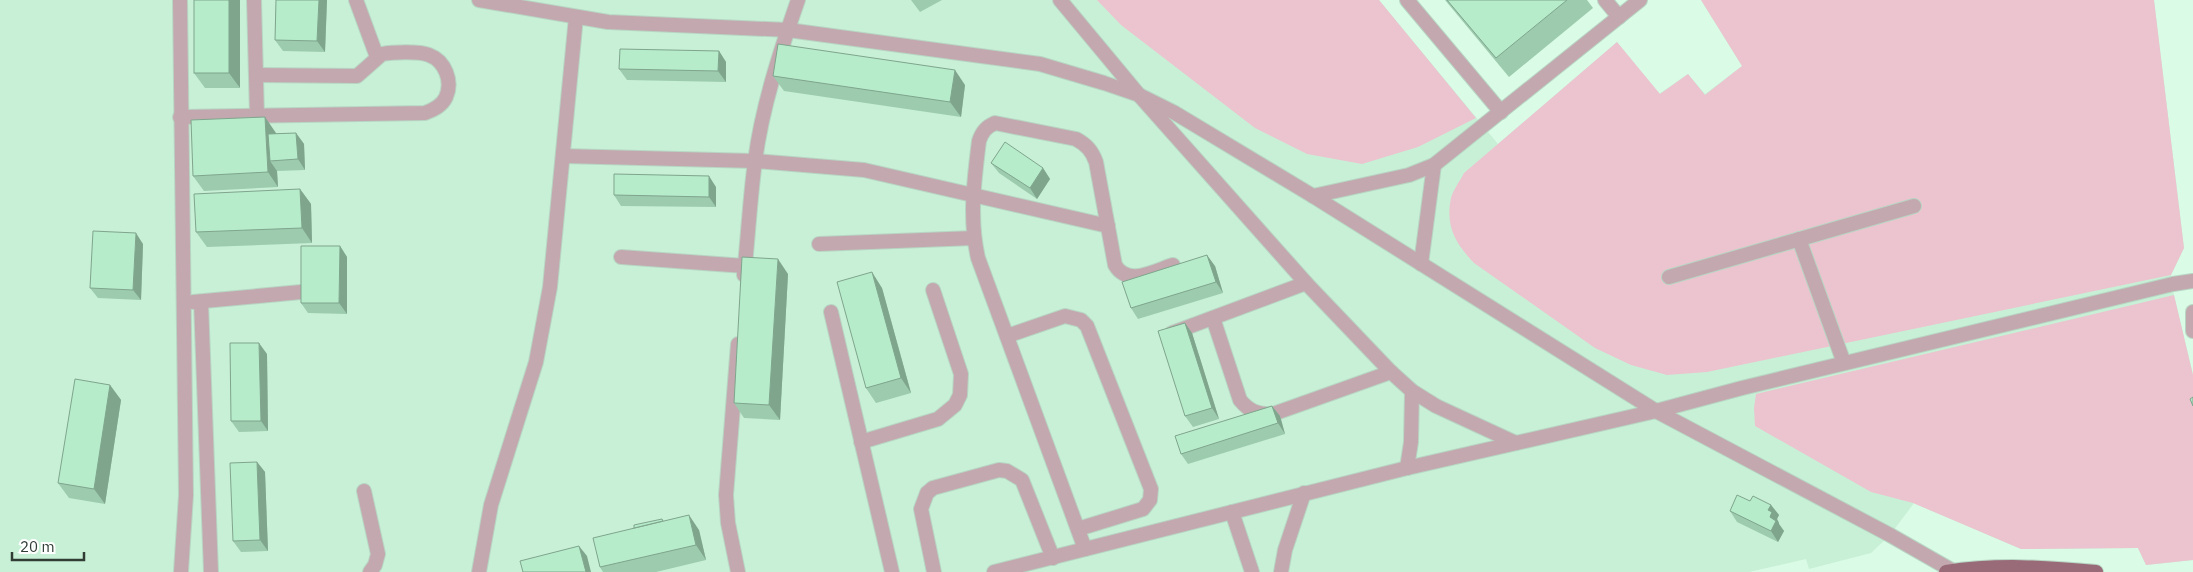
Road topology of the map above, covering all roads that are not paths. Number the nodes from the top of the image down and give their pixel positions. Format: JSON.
{"nodes":[{"id":1,"x":180,"y":0,"type":"edge"},
{"id":2,"x":254,"y":0,"type":"edge"},
{"id":3,"x":356,"y":0,"type":"edge"},
{"id":4,"x":479,"y":0,"type":"edge"},
{"id":5,"x":798,"y":0,"type":"edge"},
{"id":6,"x":1060,"y":0,"type":"edge"},
{"id":7,"x":1407,"y":0,"type":"edge"},
{"id":8,"x":1605,"y":0,"type":"edge"},
{"id":9,"x":1640,"y":0,"type":"edge"},
{"id":10,"x":576,"y":17,"type":"junction"},
{"id":11,"x":1619,"y":17,"type":"junction"},
{"id":12,"x":788,"y":30,"type":"junction"},
{"id":13,"x":377,"y":57,"type":"junction"},
{"id":14,"x":256,"y":75,"type":"junction"},
{"id":15,"x":1139,"y":95,"type":"junction"},
{"id":16,"x":1501,"y":112,"type":"junction"},
{"id":17,"x":257,"y":116,"type":"junction"},
{"id":18,"x":180,"y":118,"type":"junction"},
{"id":19,"x":563,"y":156,"type":"junction"},
{"id":20,"x":755,"y":161,"type":"junction"},
{"id":21,"x":1434,"y":166,"type":"junction"},
{"id":22,"x":973,"y":194,"type":"junction"},
{"id":23,"x":1314,"y":196,"type":"junction"},
{"id":24,"x":1914,"y":206,"type":"dead end"},
{"id":25,"x":1108,"y":226,"type":"junction"},
{"id":26,"x":974,"y":238,"type":"junction"},
{"id":27,"x":1799,"y":239,"type":"junction"},
{"id":28,"x":819,"y":244,"type":"dead end"},
{"id":29,"x":621,"y":257,"type":"dead end"},
{"id":30,"x":1173,"y":264,"type":"edge"},
{"id":31,"x":1421,"y":264,"type":"junction"},
{"id":32,"x":745,"y":266,"type":"junction"},
{"id":33,"x":1669,"y":277,"type":"dead end"},
{"id":34,"x":2193,"y":281,"type":"edge"},
{"id":35,"x":1306,"y":283,"type":"junction"},
{"id":36,"x":743,"y":285,"type":"edge"},
{"id":37,"x":933,"y":290,"type":"dead end"},
{"id":38,"x":301,"y":292,"type":"edge"},
{"id":39,"x":201,"y":302,"type":"junction"},
{"id":40,"x":183,"y":304,"type":"junction"},
{"id":41,"x":830,"y":312,"type":"dead end"},
{"id":42,"x":2193,"y":312,"type":"edge"},
{"id":43,"x":1213,"y":318,"type":"junction"},
{"id":44,"x":2193,"y":331,"type":"edge"},
{"id":45,"x":739,"y":333,"type":"edge"},
{"id":46,"x":1172,"y":333,"type":"edge"},
{"id":47,"x":1007,"y":336,"type":"junction"},
{"id":48,"x":1844,"y":363,"type":"junction"},
{"id":49,"x":1391,"y":372,"type":"junction"},
{"id":50,"x":1412,"y":391,"type":"junction"},
{"id":51,"x":1656,"y":411,"type":"junction"},
{"id":52,"x":861,"y":442,"type":"junction"},
{"id":53,"x":1516,"y":443,"type":"junction"},
{"id":54,"x":1407,"y":468,"type":"junction"},
{"id":55,"x":364,"y":492,"type":"dead end"},
{"id":56,"x":1304,"y":493,"type":"junction"},
{"id":57,"x":1232,"y":512,"type":"junction"},
{"id":58,"x":1078,"y":529,"type":"junction"},
{"id":59,"x":1085,"y":549,"type":"junction"},
{"id":60,"x":1053,"y":558,"type":"junction"},
{"id":61,"x":181,"y":572,"type":"edge"},
{"id":62,"x":211,"y":572,"type":"edge"},
{"id":63,"x":370,"y":572,"type":"edge"},
{"id":64,"x":479,"y":572,"type":"edge"},
{"id":65,"x":738,"y":572,"type":"edge"},
{"id":66,"x":892,"y":572,"type":"edge"},
{"id":67,"x":934,"y":572,"type":"edge"},
{"id":68,"x":994,"y":572,"type":"edge"},
{"id":69,"x":1252,"y":572,"type":"edge"},
{"id":70,"x":1281,"y":572,"type":"edge"},
{"id":71,"x":1951,"y":572,"type":"edge"},
{"id":72,"x":2096,"y":572,"type":"edge"}],
"edges":[{"from":1,"to":18,"type":"street"},
{"from":2,"to":14,"type":"street"},
{"from":3,"to":13,"type":"street"},
{"from":4,"to":10,"type":"street"},
{"from":5,"to":12,"type":"street"},
{"from":6,"to":15,"type":"street"},
{"from":7,"to":16,"type":"street"},
{"from":8,"to":11,"type":"street"},
{"from":9,"to":11,"type":"street"},
{"from":10,"to":12,"type":"street"},
{"from":10,"to":19,"type":"street"},
{"from":11,"to":16,"type":"street"},
{"from":12,"to":15,"type":"street"},
{"from":12,"to":20,"type":"street"},
{"from":13,"to":14,"type":"street"},
{"from":13,"to":17,"type":"street"},
{"from":14,"to":17,"type":"street"},
{"from":15,"to":23,"type":"street"},
{"from":15,"to":35,"type":"street"},
{"from":16,"to":21,"type":"street"},
{"from":17,"to":18,"type":"street"},
{"from":18,"to":40,"type":"street"},
{"from":19,"to":20,"type":"street"},
{"from":19,"to":64,"type":"street"},
{"from":20,"to":22,"type":"street"},
{"from":20,"to":32,"type":"street"},
{"from":21,"to":23,"type":"street"},
{"from":21,"to":31,"type":"street"},
{"from":22,"to":25,"type":"street"},
{"from":22,"to":25,"type":"street"},
{"from":22,"to":26,"type":"street"},
{"from":23,"to":31,"type":"street"},
{"from":24,"to":27,"type":"street"},
{"from":25,"to":30,"type":"street"},
{"from":26,"to":28,"type":"street"},
{"from":26,"to":47,"type":"street"},
{"from":27,"to":33,"type":"street"},
{"from":27,"to":48,"type":"street"},
{"from":29,"to":32,"type":"street"},
{"from":31,"to":51,"type":"street"},
{"from":32,"to":36,"type":"street"},
{"from":34,"to":48,"type":"street"},
{"from":35,"to":43,"type":"street"},
{"from":35,"to":49,"type":"street"},
{"from":37,"to":52,"type":"street"},
{"from":38,"to":39,"type":"street"},
{"from":39,"to":40,"type":"street"},
{"from":39,"to":62,"type":"street"},
{"from":40,"to":61,"type":"street"},
{"from":41,"to":52,"type":"street"},
{"from":42,"to":44,"type":"street"},
{"from":43,"to":46,"type":"street"},
{"from":43,"to":49,"type":"street"},
{"from":45,"to":65,"type":"street"},
{"from":47,"to":58,"type":"street"},
{"from":47,"to":58,"type":"street"},
{"from":48,"to":51,"type":"street"},
{"from":49,"to":50,"type":"street"},
{"from":50,"to":53,"type":"street"},
{"from":50,"to":54,"type":"street"},
{"from":51,"to":53,"type":"street"},
{"from":51,"to":71,"type":"street"},
{"from":52,"to":66,"type":"street"},
{"from":53,"to":54,"type":"street"},
{"from":54,"to":56,"type":"street"},
{"from":55,"to":63,"type":"street"},
{"from":56,"to":57,"type":"street"},
{"from":56,"to":70,"type":"street"},
{"from":57,"to":59,"type":"street"},
{"from":57,"to":69,"type":"street"},
{"from":58,"to":59,"type":"street"},
{"from":59,"to":60,"type":"street"},
{"from":60,"to":67,"type":"street"},
{"from":60,"to":68,"type":"street"},
{"from":71,"to":72,"type":"main road"}]}
